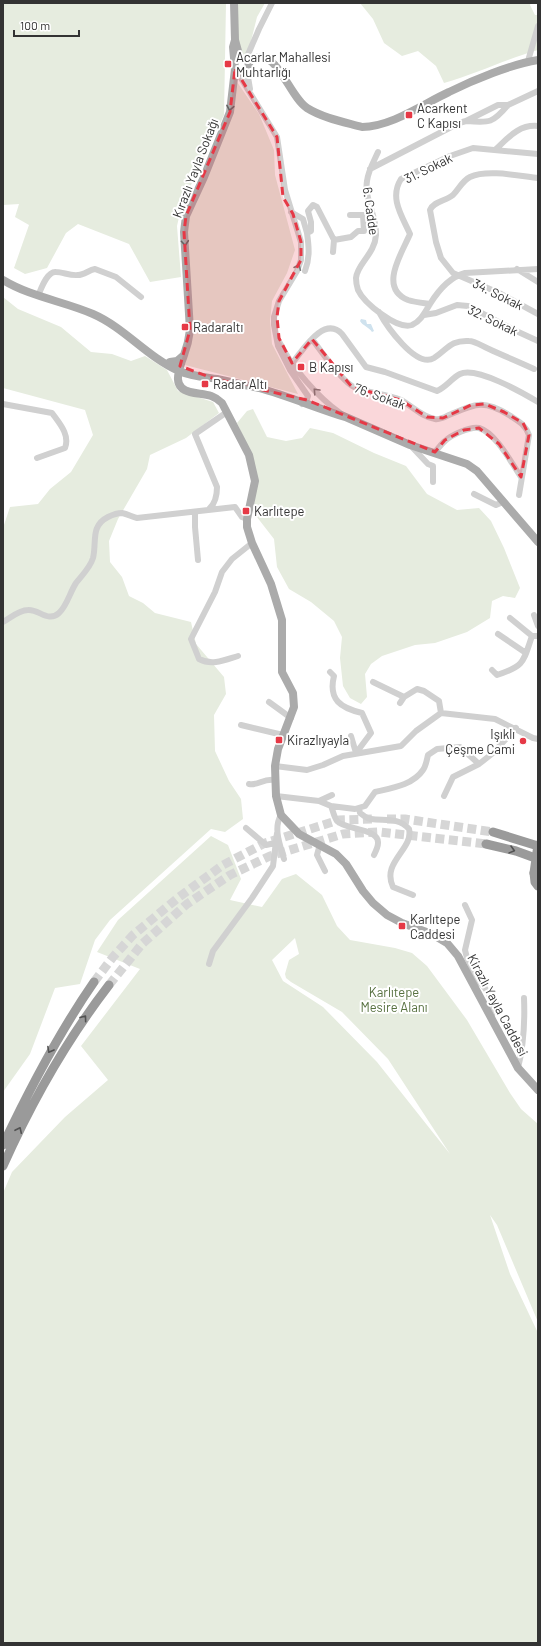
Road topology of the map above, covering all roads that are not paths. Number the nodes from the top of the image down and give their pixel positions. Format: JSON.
{"nodes":[{"id":1,"x":234,"y":3,"type":"edge"},
{"id":2,"x":272,"y":3,"type":"edge"},
{"id":3,"x":538,"y":26,"type":"edge"},
{"id":4,"x":538,"y":60,"type":"edge"},
{"id":5,"x":528,"y":61,"type":"junction"},
{"id":6,"x":242,"y":64,"type":"junction"},
{"id":7,"x":538,"y":91,"type":"edge"},
{"id":8,"x":251,"y":94,"type":"junction"},
{"id":9,"x":508,"y":105,"type":"junction"},
{"id":10,"x":466,"y":121,"type":"junction"},
{"id":11,"x":538,"y":126,"type":"edge"},
{"id":12,"x":495,"y":150,"type":"junction"},
{"id":13,"x":378,"y":152,"type":"dead end"},
{"id":14,"x":538,"y":154,"type":"edge"},
{"id":15,"x":370,"y":169,"type":"junction"},
{"id":16,"x":538,"y":178,"type":"edge"},
{"id":17,"x":293,"y":214,"type":"junction"},
{"id":18,"x":350,"y":215,"type":"dead end"},
{"id":19,"x":307,"y":233,"type":"junction"},
{"id":20,"x":334,"y":240,"type":"junction"},
{"id":21,"x":333,"y":252,"type":"dead end"},
{"id":22,"x":517,"y":269,"type":"junction"},
{"id":23,"x":538,"y":269,"type":"edge"},
{"id":24,"x":304,"y":271,"type":"dead end"},
{"id":25,"x":457,"y":275,"type":"junction"},
{"id":26,"x":3,"y":280,"type":"edge"},
{"id":27,"x":538,"y":282,"type":"edge"},
{"id":28,"x":38,"y":296,"type":"junction"},
{"id":29,"x":141,"y":297,"type":"dead end"},
{"id":30,"x":279,"y":301,"type":"junction"},
{"id":31,"x":430,"y":304,"type":"junction"},
{"id":32,"x":378,"y":311,"type":"junction"},
{"id":33,"x":424,"y":314,"type":"junction"},
{"id":34,"x":538,"y":314,"type":"edge"},
{"id":35,"x":312,"y":339,"type":"junction"},
{"id":36,"x":538,"y":341,"type":"edge"},
{"id":37,"x":184,"y":355,"type":"junction"},
{"id":38,"x":293,"y":362,"type":"junction"},
{"id":39,"x":168,"y":363,"type":"junction"},
{"id":40,"x":534,"y":369,"type":"dead end"},
{"id":41,"x":180,"y":370,"type":"junction"},
{"id":42,"x":190,"y":375,"type":"junction"},
{"id":43,"x":216,"y":379,"type":"junction"},
{"id":44,"x":178,"y":382,"type":"junction"},
{"id":45,"x":187,"y":389,"type":"junction"},
{"id":46,"x":306,"y":402,"type":"junction"},
{"id":47,"x":538,"y":402,"type":"edge"},
{"id":48,"x":3,"y":404,"type":"edge"},
{"id":49,"x":227,"y":412,"type":"junction"},
{"id":50,"x":345,"y":417,"type":"junction"},
{"id":51,"x":410,"y":444,"type":"junction"},
{"id":52,"x":435,"y":452,"type":"junction"},
{"id":53,"x":37,"y":458,"type":"dead end"},
{"id":54,"x":521,"y":477,"type":"junction"},
{"id":55,"x":433,"y":482,"type":"dead end"},
{"id":56,"x":474,"y":494,"type":"dead end"},
{"id":57,"x":519,"y":495,"type":"dead end"},
{"id":58,"x":503,"y":502,"type":"junction"},
{"id":59,"x":209,"y":509,"type":"junction"},
{"id":60,"x":195,"y":512,"type":"junction"},
{"id":61,"x":247,"y":519,"type":"junction"},
{"id":62,"x":538,"y":542,"type":"edge"},
{"id":63,"x":252,"y":543,"type":"junction"},
{"id":64,"x":198,"y":560,"type":"dead end"},
{"id":65,"x":534,"y":615,"type":"dead end"},
{"id":66,"x":510,"y":618,"type":"dead end"},
{"id":67,"x":3,"y":622,"type":"edge"},
{"id":68,"x":538,"y":626,"type":"edge"},
{"id":69,"x":498,"y":634,"type":"dead end"},
{"id":70,"x":535,"y":636,"type":"edge"},
{"id":71,"x":526,"y":653,"type":"junction"},
{"id":72,"x":238,"y":656,"type":"dead end"},
{"id":73,"x":492,"y":670,"type":"dead end"},
{"id":74,"x":330,"y":672,"type":"dead end"},
{"id":75,"x":373,"y":682,"type":"dead end"},
{"id":76,"x":404,"y":697,"type":"junction"},
{"id":77,"x":269,"y":702,"type":"dead end"},
{"id":78,"x":400,"y":703,"type":"dead end"},
{"id":79,"x":441,"y":713,"type":"junction"},
{"id":80,"x":291,"y":718,"type":"junction"},
{"id":81,"x":242,"y":725,"type":"dead end"},
{"id":82,"x":516,"y":728,"type":"junction"},
{"id":83,"x":283,"y":735,"type":"junction"},
{"id":84,"x":351,"y":736,"type":"dead end"},
{"id":85,"x":538,"y":739,"type":"edge"},
{"id":86,"x":356,"y":753,"type":"junction"},
{"id":87,"x":479,"y":764,"type":"junction"},
{"id":88,"x":275,"y":766,"type":"junction"},
{"id":89,"x":275,"y":780,"type":"junction"},
{"id":90,"x":249,"y":784,"type":"dead end"},
{"id":91,"x":332,"y":795,"type":"dead end"},
{"id":92,"x":276,"y":796,"type":"junction"},
{"id":93,"x":444,"y":796,"type":"dead end"},
{"id":94,"x":319,"y":801,"type":"junction"},
{"id":95,"x":331,"y":806,"type":"junction"},
{"id":96,"x":359,"y":808,"type":"junction"},
{"id":97,"x":281,"y":815,"type":"junction"},
{"id":98,"x":246,"y":828,"type":"dead end"},
{"id":99,"x":493,"y":832,"type":"tunnel mouth"},
{"id":100,"x":277,"y":833,"type":"junction"},
{"id":101,"x":275,"y":843,"type":"junction"},
{"id":102,"x":320,"y":844,"type":"junction"},
{"id":103,"x":486,"y":844,"type":"tunnel mouth"},
{"id":104,"x":538,"y":845,"type":"edge"},
{"id":105,"x":374,"y":855,"type":"dead end"},
{"id":106,"x":284,"y":859,"type":"dead end"},
{"id":107,"x":538,"y":859,"type":"edge"},
{"id":108,"x":325,"y":871,"type":"dead end"},
{"id":109,"x":538,"y":886,"type":"edge"},
{"id":110,"x":413,"y":895,"type":"dead end"},
{"id":111,"x":465,"y":905,"type":"dead end"},
{"id":112,"x":209,"y":964,"type":"dead end"},
{"id":113,"x":475,"y":980,"type":"junction"},
{"id":114,"x":94,"y":982,"type":"tunnel mouth"},
{"id":115,"x":109,"y":985,"type":"tunnel mouth"},
{"id":116,"x":524,"y":998,"type":"dead end"},
{"id":117,"x":518,"y":1068,"type":"junction"},
{"id":118,"x":538,"y":1090,"type":"edge"},
{"id":119,"x":3,"y":1145,"type":"edge"},
{"id":120,"x":3,"y":1166,"type":"edge"}],
"edges":[{"from":1,"to":6,"type":"main road","name":"Kırazlı Yayla Sokağı"},
{"from":2,"to":6,"type":"street"},
{"from":3,"to":5,"type":"street"},
{"from":4,"to":5,"type":"main road"},
{"from":5,"to":6,"type":"main road"},
{"from":6,"to":8,"type":"street"},
{"from":6,"to":8,"type":"street"},
{"from":6,"to":37,"type":"main road","name":"Kırazlı Yayla Sokağı","one_way":true},
{"from":7,"to":9,"type":"street"},
{"from":8,"to":17,"type":"street"},
{"from":9,"to":10,"type":"street"},
{"from":9,"to":10,"type":"street"},
{"from":10,"to":15,"type":"street"},
{"from":11,"to":12,"type":"street"},
{"from":12,"to":14,"type":"street","name":"31. Sokak"},
{"from":12,"to":31,"type":"street","name":"31. Sokak"},
{"from":13,"to":15,"type":"street","name":"6. Cadde"},
{"from":15,"to":32,"type":"street","name":"6. Cadde"},
{"from":16,"to":25,"type":"street"},
{"from":17,"to":19,"type":"street"},
{"from":30,"to":17,"type":"street","one_way":true},
{"from":18,"to":20,"type":"street"},
{"from":19,"to":20,"type":"street"},
{"from":19,"to":24,"type":"street"},
{"from":20,"to":21,"type":"street"},
{"from":22,"to":23,"type":"street"},
{"from":22,"to":25,"type":"street"},
{"from":22,"to":27,"type":"street"},
{"from":25,"to":31,"type":"street","name":"6. Cadde"},
{"from":25,"to":34,"type":"street","name":"34. Sokak"},
{"from":26,"to":28,"type":"main road"},
{"from":28,"to":29,"type":"street"},
{"from":28,"to":39,"type":"main road"},
{"from":30,"to":38,"type":"street"},
{"from":30,"to":46,"type":"street"},
{"from":31,"to":33,"type":"street","name":"6. Cadde"},
{"from":32,"to":33,"type":"street","name":"6. Cadde"},
{"from":32,"to":40,"type":"street"},
{"from":33,"to":36,"type":"street","name":"32. Sokak"},
{"from":35,"to":38,"type":"street"},
{"from":35,"to":47,"type":"street"},
{"from":35,"to":54,"type":"street","name":"76. Sokak"},
{"from":37,"to":39,"type":"main road"},
{"from":37,"to":41,"type":"main road","name":"Kırazlı Yayla Sokağı"},
{"from":50,"to":38,"type":"street","one_way":true},
{"from":39,"to":41,"type":"main road"},
{"from":39,"to":44,"type":"main road","name":"Kirazlı Yayla Caddesi"},
{"from":41,"to":42,"type":"main road"},
{"from":41,"to":43,"type":"main road"},
{"from":41,"to":44,"type":"main road"},
{"from":41,"to":45,"type":"main road"},
{"from":42,"to":43,"type":"main road"},
{"from":42,"to":45,"type":"main road"},
{"from":43,"to":46,"type":"main road"},
{"from":44,"to":45,"type":"main road","name":"Kirazlı Yayla Caddesi"},
{"from":45,"to":49,"type":"main road","name":"Kirazlı Yayla Caddesi"},
{"from":46,"to":50,"type":"main road"},
{"from":48,"to":53,"type":"street"},
{"from":49,"to":59,"type":"street"},
{"from":49,"to":61,"type":"main road","name":"Kirazlı Yayla Caddesi"},
{"from":50,"to":51,"type":"main road"},
{"from":51,"to":52,"type":"main road"},
{"from":51,"to":55,"type":"street"},
{"from":52,"to":54,"type":"street"},
{"from":52,"to":58,"type":"main road"},
{"from":54,"to":57,"type":"street","name":"76. Sokak"},
{"from":56,"to":58,"type":"street"},
{"from":58,"to":62,"type":"main road"},
{"from":59,"to":60,"type":"street"},
{"from":59,"to":61,"type":"street"},
{"from":60,"to":64,"type":"street"},
{"from":60,"to":67,"type":"street"},
{"from":61,"to":63,"type":"main road","name":"Kirazlı Yayla Caddesi"},
{"from":63,"to":72,"type":"street"},
{"from":63,"to":80,"type":"main road","name":"Kirazlı Yayla Caddesi"},
{"from":65,"to":68,"type":"street"},
{"from":66,"to":70,"type":"street"},
{"from":69,"to":71,"type":"street"},
{"from":70,"to":71,"type":"street"},
{"from":71,"to":73,"type":"street"},
{"from":74,"to":86,"type":"street"},
{"from":75,"to":76,"type":"street"},
{"from":76,"to":78,"type":"street"},
{"from":76,"to":79,"type":"street"},
{"from":77,"to":80,"type":"street"},
{"from":79,"to":82,"type":"street"},
{"from":79,"to":86,"type":"street"},
{"from":80,"to":83,"type":"main road","name":"Kirazlı Yayla Caddesi"},
{"from":81,"to":83,"type":"street"},
{"from":82,"to":85,"type":"street"},
{"from":82,"to":87,"type":"street"},
{"from":83,"to":88,"type":"main road","name":"Kirazlı Yayla Caddesi"},
{"from":84,"to":86,"type":"street"},
{"from":86,"to":88,"type":"street"},
{"from":87,"to":93,"type":"street"},
{"from":87,"to":96,"type":"street"},
{"from":88,"to":89,"type":"main road","name":"Kirazlı Yayla Caddesi"},
{"from":89,"to":90,"type":"street"},
{"from":89,"to":92,"type":"main road","name":"Kirazlı Yayla Caddesi"},
{"from":91,"to":94,"type":"street"},
{"from":92,"to":94,"type":"street"},
{"from":92,"to":97,"type":"main road","name":"Kirazlı Yayla Caddesi"},
{"from":94,"to":95,"type":"street"},
{"from":95,"to":96,"type":"street"},
{"from":95,"to":105,"type":"street"},
{"from":96,"to":110,"type":"street"},
{"from":97,"to":100,"type":"street"},
{"from":97,"to":102,"type":"main road","name":"Kirazlı Yayla Caddesi"},
{"from":98,"to":101,"type":"street"},
{"from":99,"to":104,"type":"highway"},
{"from":100,"to":101,"type":"street"},
{"from":100,"to":106,"type":"street"},
{"from":101,"to":112,"type":"street"},
{"from":102,"to":108,"type":"street"},
{"from":102,"to":113,"type":"main road","name":"Kirazlı Yayla Caddesi"},
{"from":103,"to":107,"type":"highway","one_way":true},
{"from":104,"to":109,"type":"highway","bridge":true},
{"from":111,"to":113,"type":"street"},
{"from":113,"to":117,"type":"main road","name":"Kirazlı Yayla Caddesi"},
{"from":114,"to":119,"type":"highway","one_way":true},
{"from":120,"to":115,"type":"highway","one_way":true},
{"from":116,"to":117,"type":"street"},
{"from":117,"to":118,"type":"main road","name":"Kirazlı Yayla Caddesi"}]}
